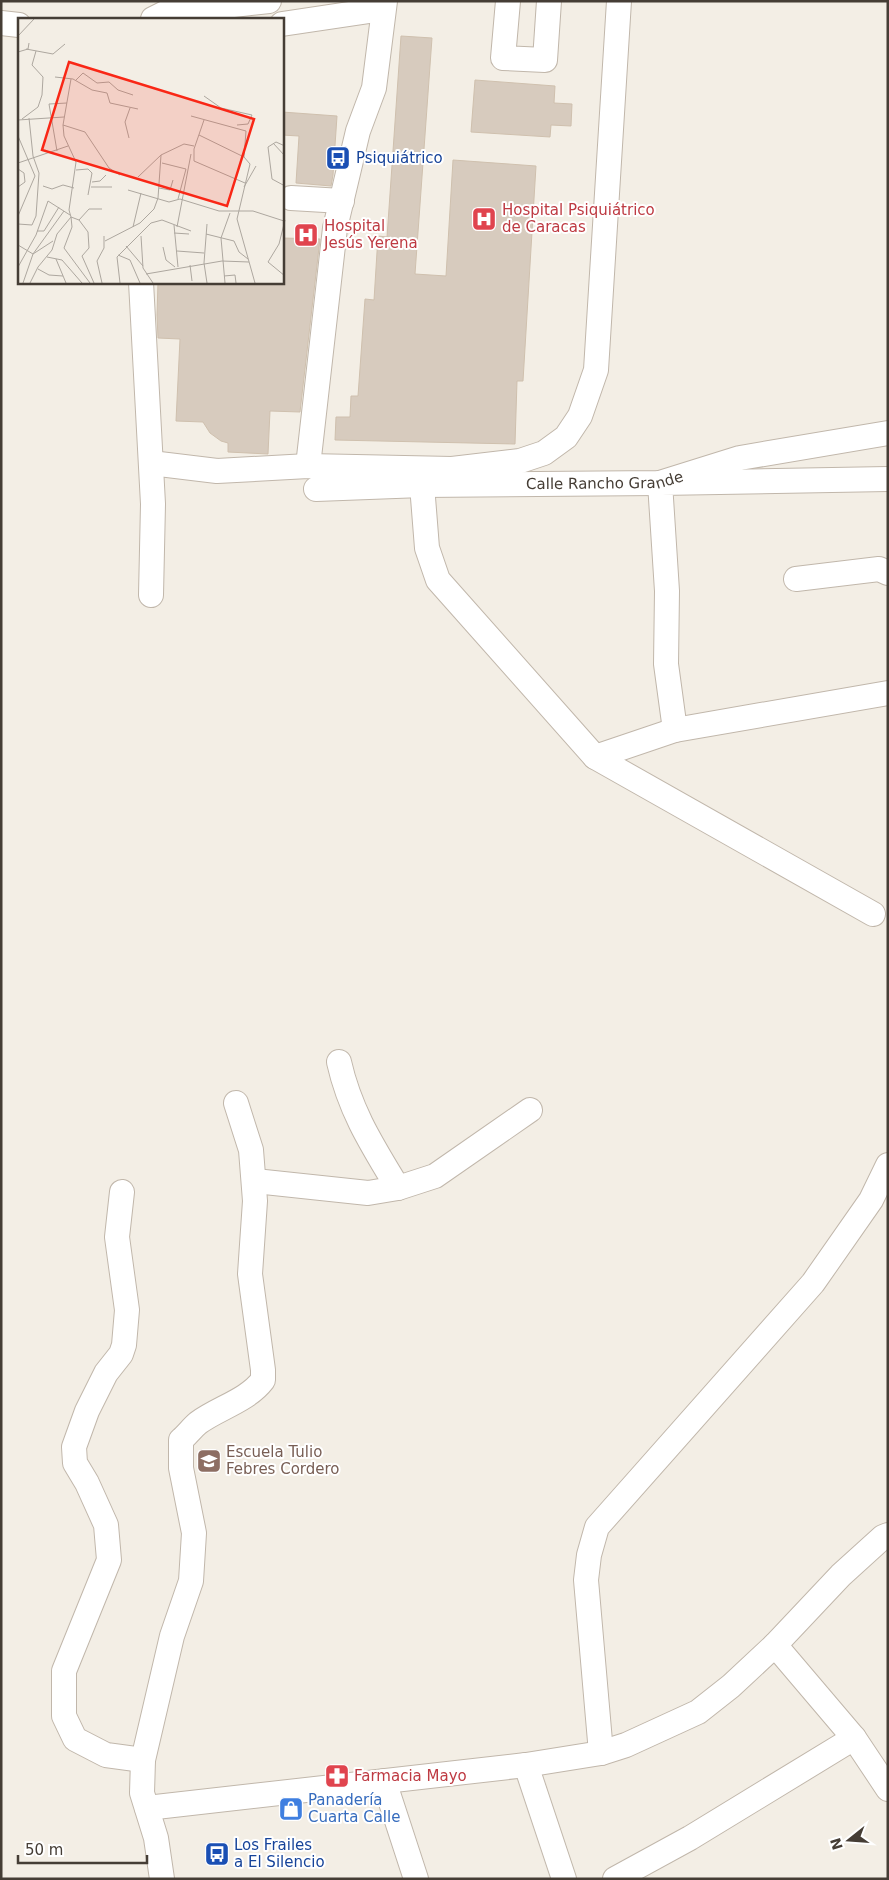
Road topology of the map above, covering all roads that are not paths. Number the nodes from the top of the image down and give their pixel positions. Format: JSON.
{"nodes":[{"id":1,"x":269,"y":1,"type":"edge"},
{"id":2,"x":508,"y":1,"type":"edge"},
{"id":3,"x":549,"y":1,"type":"edge"},
{"id":4,"x":619,"y":1,"type":"edge"},
{"id":5,"x":384,"y":5,"type":"edge"},
{"id":6,"x":155,"y":18,"type":"edge"},
{"id":7,"x":1,"y":23,"type":"edge"},
{"id":8,"x":284,"y":24,"type":"edge"},
{"id":9,"x":18,"y":25,"type":"edge"},
{"id":10,"x":291,"y":198,"type":"dead end"},
{"id":11,"x":342,"y":202,"type":"junction"},
{"id":12,"x":141,"y":284,"type":"edge"},
{"id":13,"x":888,"y":432,"type":"edge"},
{"id":14,"x":152,"y":463,"type":"junction"},
{"id":15,"x":308,"y":466,"type":"junction"},
{"id":16,"x":888,"y":479,"type":"edge"},
{"id":17,"x":660,"y":483,"type":"junction"},
{"id":18,"x":422,"y":485,"type":"junction"},
{"id":19,"x":316,"y":489,"type":"dead end"},
{"id":20,"x":888,"y":574,"type":"edge"},
{"id":21,"x":796,"y":579,"type":"dead end"},
{"id":22,"x":150,"y":595,"type":"dead end"},
{"id":23,"x":888,"y":693,"type":"edge"},
{"id":24,"x":674,"y":730,"type":"junction"},
{"id":25,"x":595,"y":757,"type":"junction"},
{"id":26,"x":874,"y":914,"type":"dead end"},
{"id":27,"x":339,"y":1062,"type":"dead end"},
{"id":28,"x":236,"y":1103,"type":"dead end"},
{"id":29,"x":530,"y":1110,"type":"dead end"},
{"id":30,"x":888,"y":1164,"type":"edge"},
{"id":31,"x":254,"y":1181,"type":"junction"},
{"id":32,"x":398,"y":1188,"type":"junction"},
{"id":33,"x":122,"y":1192,"type":"dead end"},
{"id":34,"x":886,"y":1538,"type":"edge"},
{"id":35,"x":775,"y":1645,"type":"junction"},
{"id":36,"x":854,"y":1738,"type":"junction"},
{"id":37,"x":600,"y":1753,"type":"junction"},
{"id":38,"x":143,"y":1760,"type":"junction"},
{"id":39,"x":526,"y":1765,"type":"junction"},
{"id":40,"x":384,"y":1781,"type":"junction"},
{"id":41,"x":888,"y":1789,"type":"edge"},
{"id":42,"x":147,"y":1808,"type":"junction"},
{"id":43,"x":162,"y":1879,"type":"edge"},
{"id":44,"x":416,"y":1879,"type":"edge"},
{"id":45,"x":564,"y":1879,"type":"edge"},
{"id":46,"x":615,"y":1879,"type":"edge"}],
"edges":[{"from":1,"to":6,"type":"street"},
{"from":2,"to":3,"type":"street"},
{"from":4,"to":15,"type":"street"},
{"from":5,"to":8,"type":"street"},
{"from":5,"to":11,"type":"street"},
{"from":7,"to":9,"type":"street"},
{"from":10,"to":11,"type":"street"},
{"from":11,"to":15,"type":"street"},
{"from":12,"to":14,"type":"street"},
{"from":13,"to":17,"type":"street","name":"Calle Rancho Grande"},
{"from":14,"to":15,"type":"street"},
{"from":14,"to":22,"type":"street"},
{"from":16,"to":17,"type":"street"},
{"from":17,"to":18,"type":"street","name":"Calle Rancho Grande"},
{"from":17,"to":24,"type":"street"},
{"from":18,"to":19,"type":"street","name":"Calle Rancho Grande"},
{"from":18,"to":25,"type":"street"},
{"from":20,"to":21,"type":"street"},
{"from":23,"to":24,"type":"street"},
{"from":24,"to":25,"type":"street"},
{"from":25,"to":26,"type":"street"},
{"from":27,"to":32,"type":"street"},
{"from":28,"to":31,"type":"street"},
{"from":29,"to":32,"type":"street"},
{"from":30,"to":37,"type":"street"},
{"from":31,"to":32,"type":"street"},
{"from":31,"to":38,"type":"street"},
{"from":33,"to":38,"type":"street"},
{"from":34,"to":35,"type":"street"},
{"from":35,"to":36,"type":"street"},
{"from":35,"to":37,"type":"street"},
{"from":36,"to":41,"type":"street"},
{"from":36,"to":46,"type":"street"},
{"from":37,"to":39,"type":"street"},
{"from":38,"to":42,"type":"street"},
{"from":39,"to":40,"type":"street"},
{"from":39,"to":45,"type":"street"},
{"from":40,"to":42,"type":"street"},
{"from":40,"to":44,"type":"street"},
{"from":42,"to":43,"type":"street"}]}
